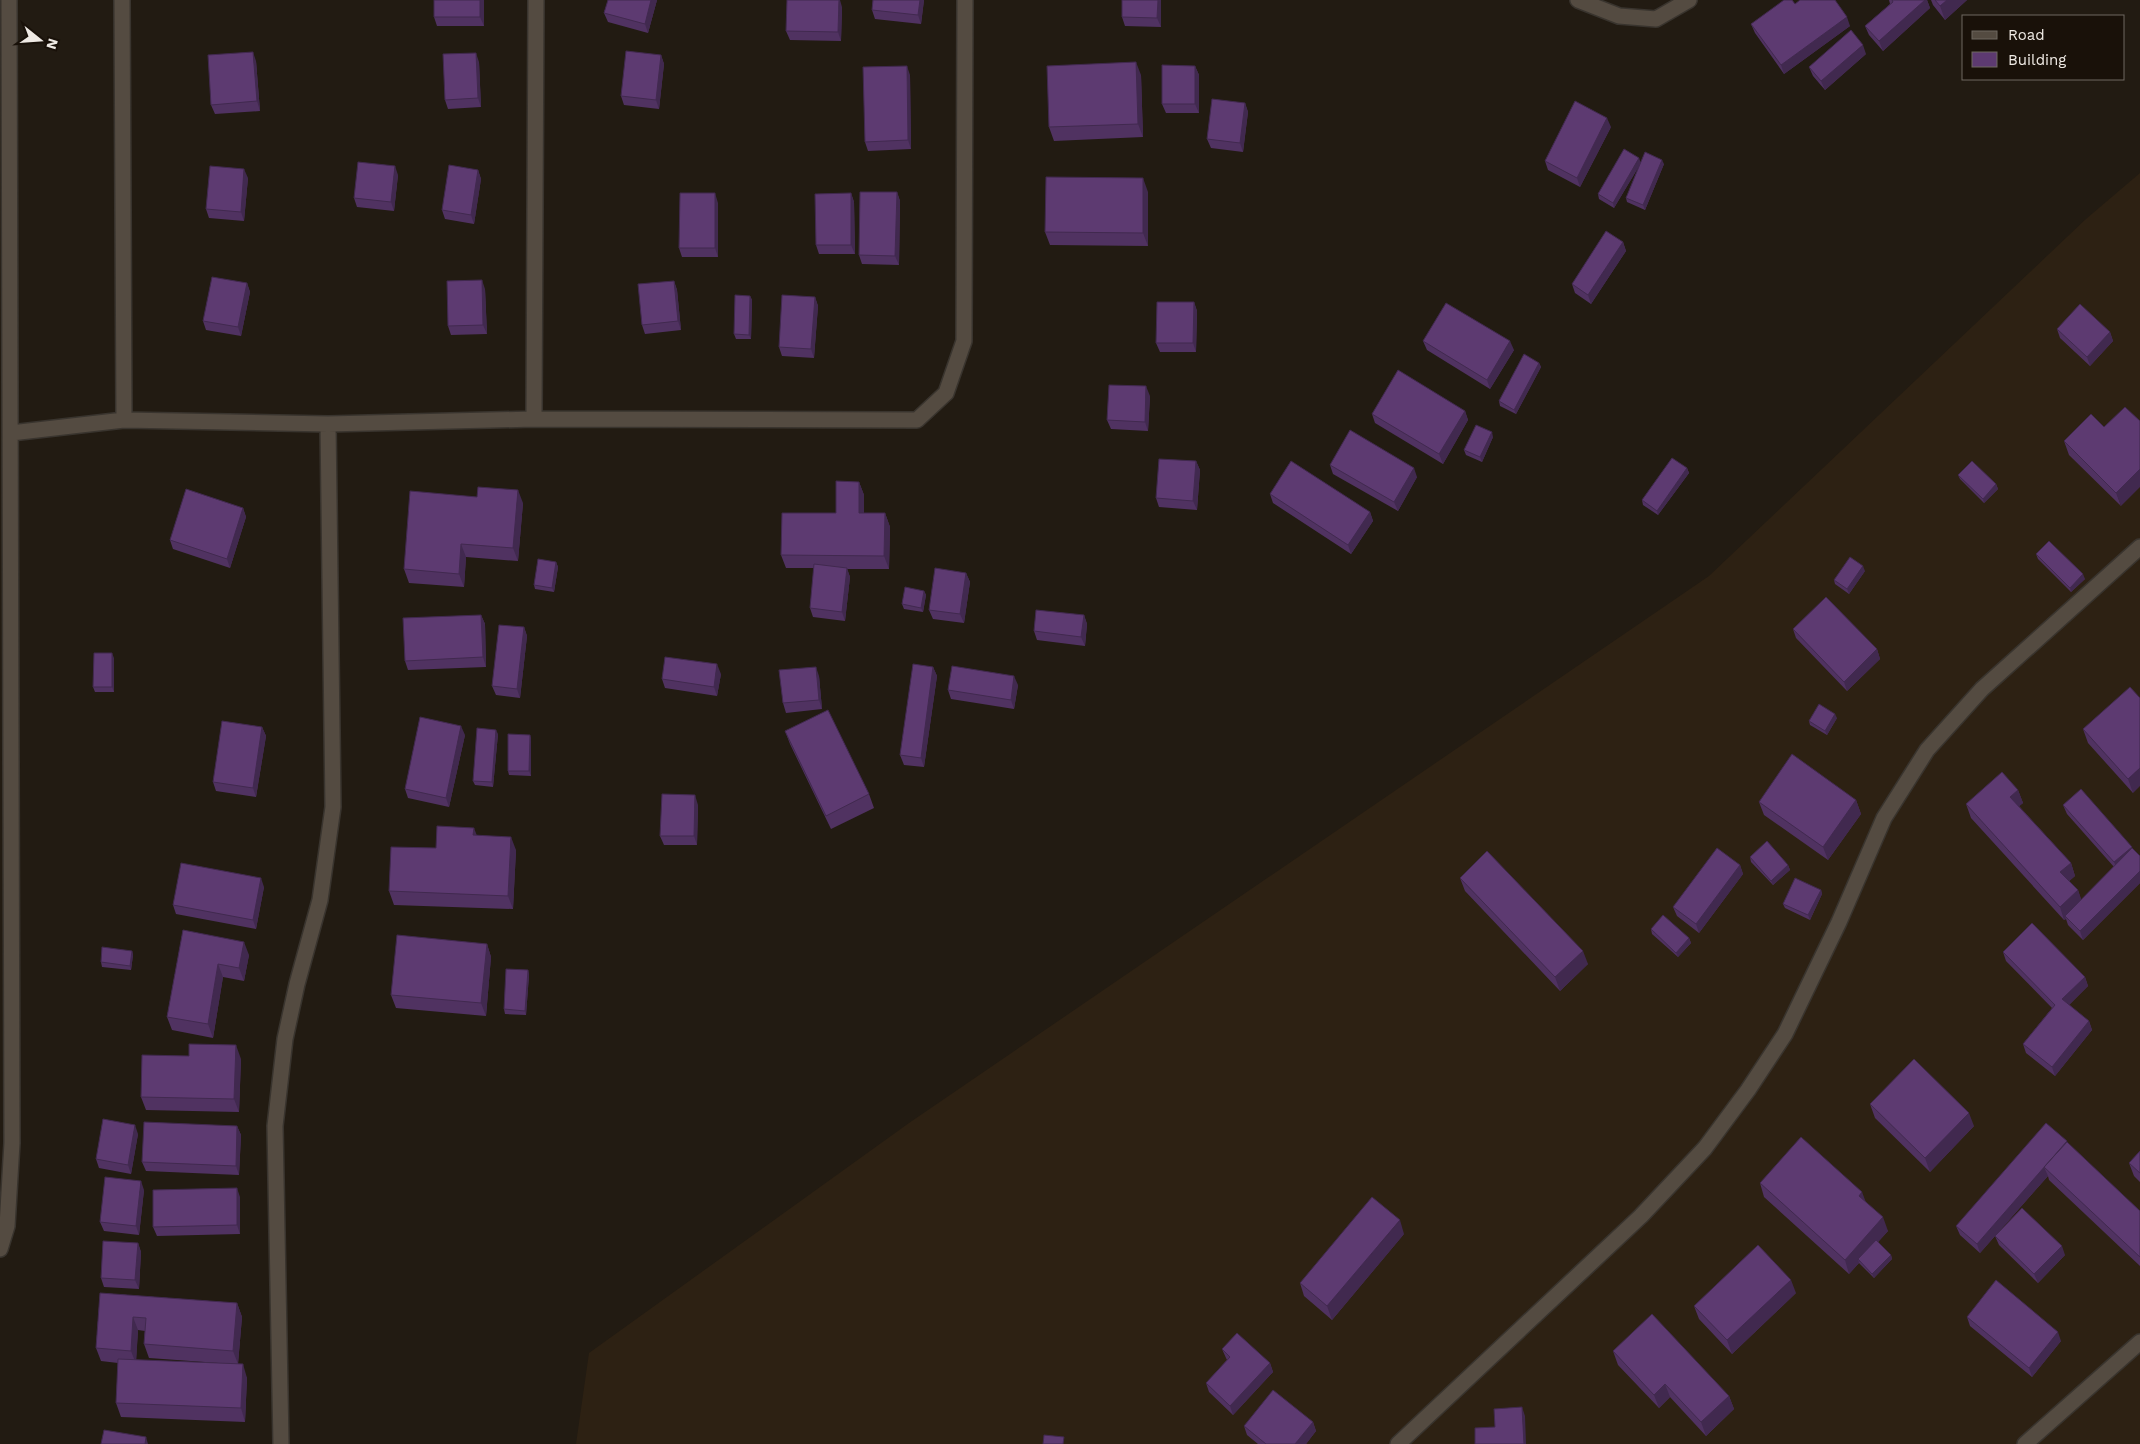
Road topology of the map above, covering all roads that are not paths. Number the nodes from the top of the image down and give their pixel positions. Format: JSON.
{"nodes":[{"id":1,"x":9,"y":0,"type":"edge"},
{"id":2,"x":122,"y":0,"type":"edge"},
{"id":3,"x":536,"y":0,"type":"edge"},
{"id":4,"x":965,"y":0,"type":"edge"},
{"id":5,"x":1578,"y":0,"type":"edge"},
{"id":6,"x":1689,"y":0,"type":"edge"},
{"id":7,"x":534,"y":419,"type":"junction"},
{"id":8,"x":124,"y":420,"type":"junction"},
{"id":9,"x":328,"y":424,"type":"junction"},
{"id":10,"x":11,"y":433,"type":"junction"},
{"id":11,"x":2140,"y":547,"type":"edge"},
{"id":12,"x":6,"y":919,"type":"edge"},
{"id":13,"x":0,"y":1250,"type":"edge"},
{"id":14,"x":2140,"y":1342,"type":"edge"},
{"id":15,"x":281,"y":1444,"type":"edge"},
{"id":16,"x":1398,"y":1444,"type":"edge"},
{"id":17,"x":2025,"y":1444,"type":"edge"}],
"edges":[{"from":1,"to":10,"type":"street"},
{"from":2,"to":8,"type":"street"},
{"from":3,"to":7,"type":"street"},
{"from":4,"to":7,"type":"street"},
{"from":5,"to":6,"type":"street"},
{"from":7,"to":9,"type":"street"},
{"from":8,"to":9,"type":"street"},
{"from":8,"to":10,"type":"street"},
{"from":9,"to":15,"type":"street"},
{"from":10,"to":12,"type":"street"},
{"from":11,"to":16,"type":"street"},
{"from":12,"to":13,"type":"street"},
{"from":14,"to":17,"type":"street"}]}
